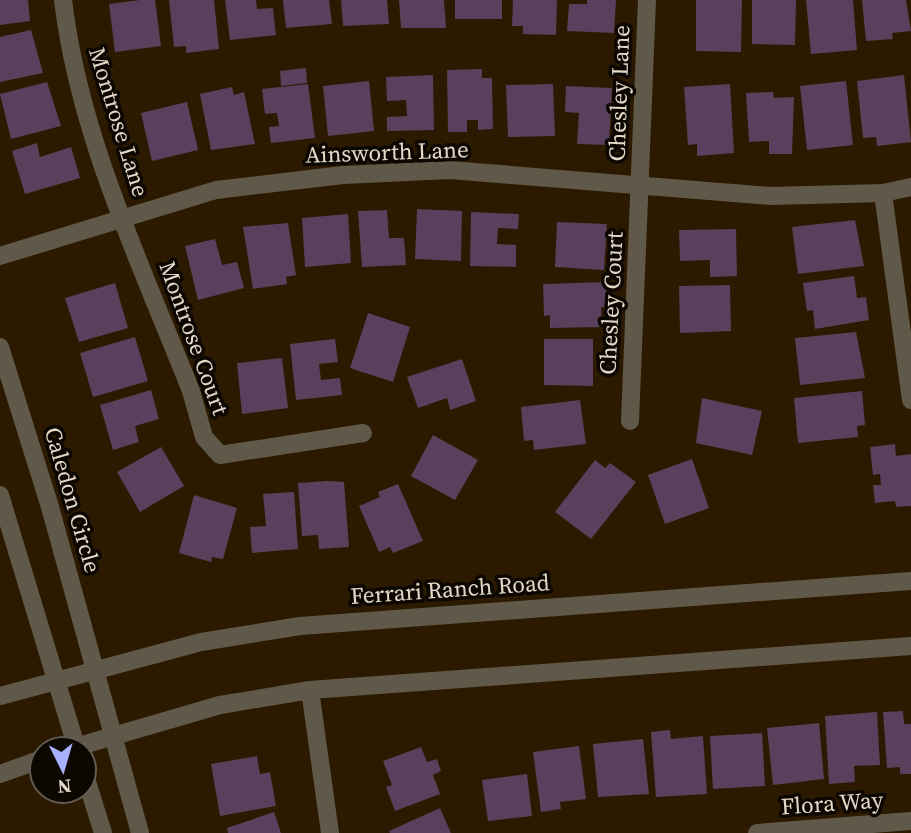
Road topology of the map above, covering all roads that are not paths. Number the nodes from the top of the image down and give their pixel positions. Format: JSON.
{"nodes":[{"id":1,"x":63,"y":0,"type":"edge"},
{"id":2,"x":647,"y":0,"type":"edge"},
{"id":3,"x":911,"y":187,"type":"edge"},
{"id":4,"x":640,"y":188,"type":"junction"},
{"id":5,"x":883,"y":193,"type":"junction"},
{"id":6,"x":123,"y":216,"type":"junction"},
{"id":7,"x":0,"y":256,"type":"edge"},
{"id":8,"x":0,"y":346,"type":"edge"},
{"id":9,"x":911,"y":400,"type":"edge"},
{"id":10,"x":630,"y":421,"type":"dead end"},
{"id":11,"x":363,"y":433,"type":"dead end"},
{"id":12,"x":0,"y":495,"type":"edge"},
{"id":13,"x":911,"y":581,"type":"edge"},
{"id":14,"x":911,"y":646,"type":"edge"},
{"id":15,"x":95,"y":668,"type":"junction"},
{"id":16,"x":54,"y":679,"type":"junction"},
{"id":17,"x":310,"y":690,"type":"junction"},
{"id":18,"x":0,"y":696,"type":"edge"},
{"id":19,"x":70,"y":735,"type":"edge"},
{"id":20,"x":113,"y":735,"type":"junction"},
{"id":21,"x":98,"y":740,"type":"edge"},
{"id":22,"x":28,"y":764,"type":"edge"},
{"id":23,"x":0,"y":774,"type":"edge"},
{"id":24,"x":94,"y":805,"type":"edge"},
{"id":25,"x":911,"y":821,"type":"edge"},
{"id":26,"x":103,"y":833,"type":"edge"},
{"id":27,"x":140,"y":833,"type":"edge"},
{"id":28,"x":330,"y":833,"type":"edge"},
{"id":29,"x":757,"y":833,"type":"edge"}],
"edges":[{"from":1,"to":6,"type":"street","name":"Montrose Lane"},
{"from":2,"to":4,"type":"street","name":"Chesley Lane"},
{"from":3,"to":5,"type":"street","name":"Ainsworth Lane"},
{"from":4,"to":5,"type":"street","name":"Ainsworth Lane"},
{"from":4,"to":6,"type":"street","name":"Ainsworth Lane"},
{"from":4,"to":10,"type":"street","name":"Chesley Court"},
{"from":5,"to":9,"type":"street"},
{"from":6,"to":7,"type":"street","name":"Ainsworth Lane"},
{"from":6,"to":11,"type":"street","name":"Montrose Court"},
{"from":8,"to":15,"type":"street","name":"Caledon Circle"},
{"from":12,"to":16,"type":"street"},
{"from":13,"to":15,"type":"street","name":"Ferrari Ranch Road"},
{"from":14,"to":17,"type":"street"},
{"from":15,"to":16,"type":"street","name":"Ferrari Ranch Road"},
{"from":15,"to":20,"type":"street","name":"Caledon Circle"},
{"from":16,"to":18,"type":"street","name":"Ferrari Ranch Road"},
{"from":16,"to":19,"type":"street"},
{"from":17,"to":20,"type":"street"},
{"from":17,"to":28,"type":"street"},
{"from":20,"to":21,"type":"street"},
{"from":20,"to":27,"type":"street","name":"Caledon Circle"},
{"from":22,"to":23,"type":"street"},
{"from":24,"to":26,"type":"street"},
{"from":25,"to":29,"type":"street","name":"Flora Way"}]}
